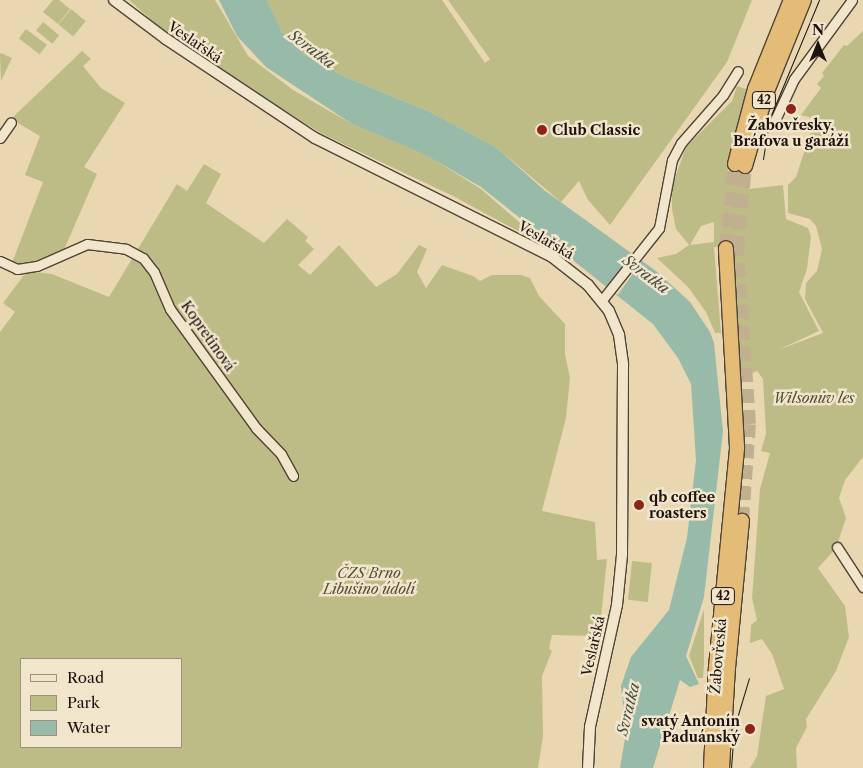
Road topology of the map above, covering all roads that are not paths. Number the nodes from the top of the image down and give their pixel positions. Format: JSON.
{"nodes":[{"id":1,"x":114,"y":0,"type":"edge"},
{"id":2,"x":791,"y":0,"type":"edge"},
{"id":3,"x":804,"y":0,"type":"edge"},
{"id":4,"x":852,"y":0,"type":"edge"},
{"id":5,"x":738,"y":71,"type":"dead end"},
{"id":6,"x":775,"y":120,"type":"dead end"},
{"id":7,"x":11,"y":122,"type":"dead end"},
{"id":8,"x":0,"y":138,"type":"edge"},
{"id":9,"x":726,"y":248,"type":"tunnel mouth"},
{"id":10,"x":0,"y":261,"type":"edge"},
{"id":11,"x":602,"y":300,"type":"junction"},
{"id":12,"x":293,"y":476,"type":"dead end"},
{"id":13,"x":742,"y":521,"type":"tunnel mouth"},
{"id":14,"x":837,"y":547,"type":"dead end"},
{"id":15,"x":863,"y":587,"type":"edge"},
{"id":16,"x":588,"y":768,"type":"edge"},
{"id":17,"x":710,"y":768,"type":"edge"},
{"id":18,"x":722,"y":768,"type":"edge"}],
"edges":[{"from":1,"to":11,"type":"street","name":"Veslařská"},
{"from":2,"to":3,"type":"highway","number":"42"},
{"from":4,"to":6,"type":"street"},
{"from":5,"to":11,"type":"street"},
{"from":7,"to":8,"type":"street"},
{"from":9,"to":17,"type":"highway","name":"Žabovřeská","number":"42"},
{"from":10,"to":12,"type":"street","name":"Kopretinová"},
{"from":11,"to":16,"type":"street","name":"Veslařská"},
{"from":13,"to":18,"type":"highway","name":"Žabovřeská","number":"42"},
{"from":14,"to":15,"type":"street"}]}
